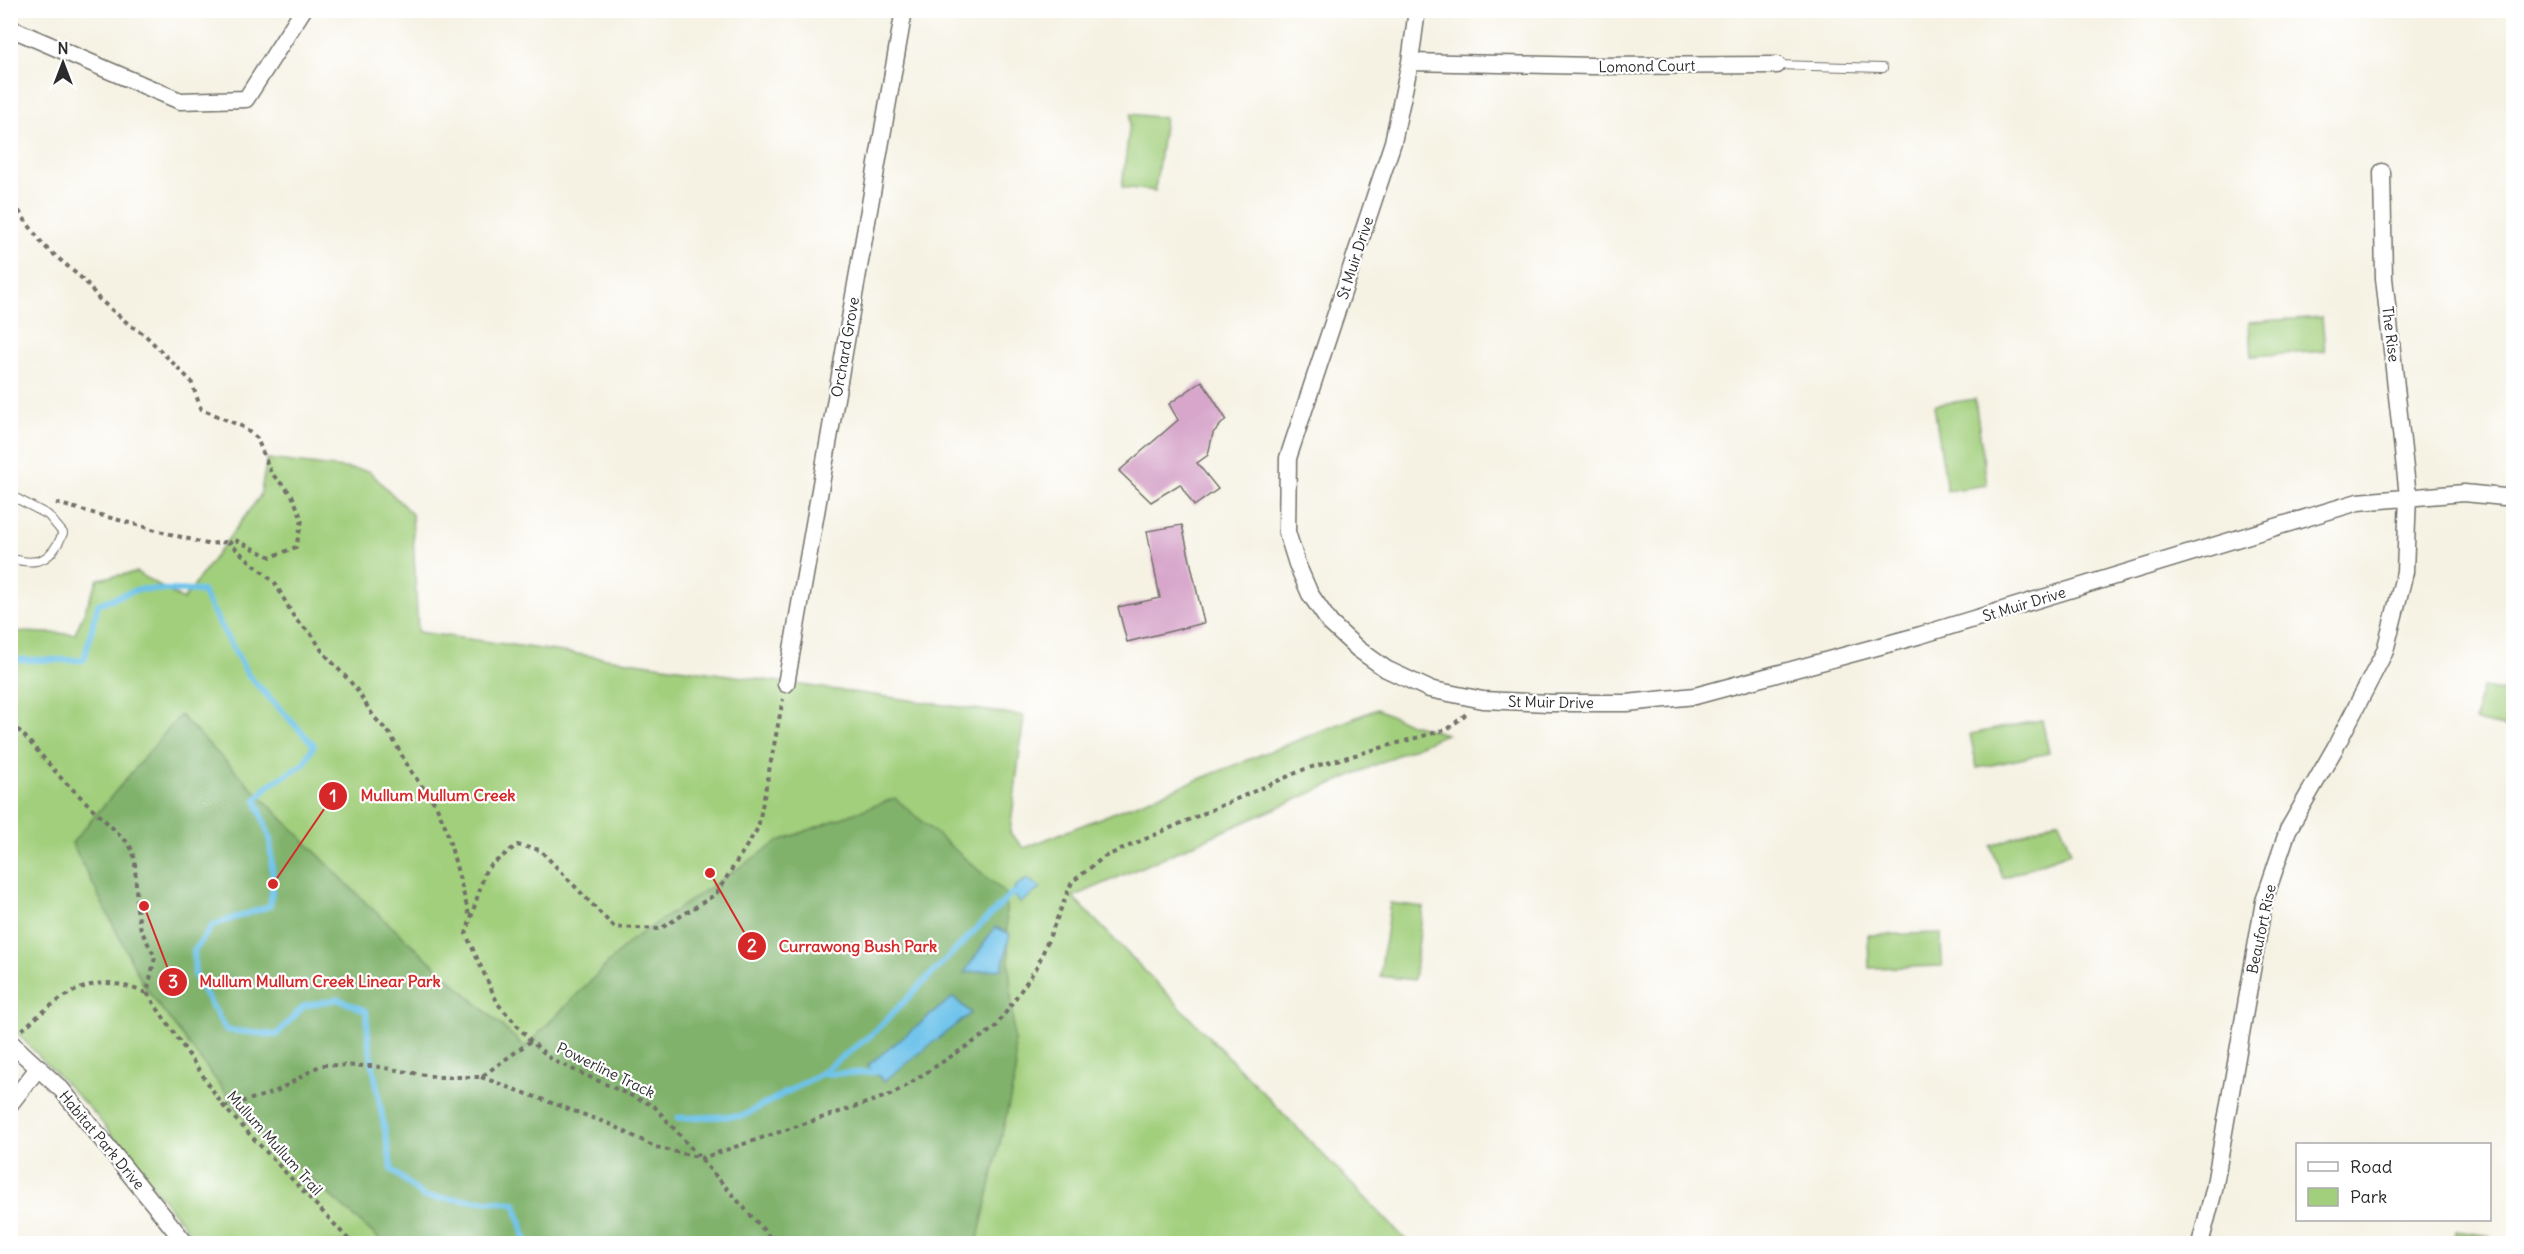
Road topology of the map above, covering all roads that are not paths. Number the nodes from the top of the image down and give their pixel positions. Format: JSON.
{"nodes":[{"id":1,"x":303,"y":10,"type":"edge"},
{"id":2,"x":904,"y":10,"type":"edge"},
{"id":3,"x":1417,"y":10,"type":"edge"},
{"id":4,"x":10,"y":28,"type":"edge"},
{"id":5,"x":1410,"y":62,"type":"junction"},
{"id":6,"x":1777,"y":64,"type":"joint"},
{"id":7,"x":1883,"y":68,"type":"dead end"},
{"id":8,"x":2382,"y":172,"type":"dead end"},
{"id":9,"x":10,"y":495,"type":"edge"},
{"id":10,"x":2408,"y":496,"type":"junction"},
{"id":11,"x":2514,"y":498,"type":"edge"},
{"id":12,"x":10,"y":558,"type":"edge"},
{"id":13,"x":786,"y":684,"type":"road end"},
{"id":14,"x":14,"y":1038,"type":"edge"},
{"id":15,"x":39,"y":1068,"type":"junction"},
{"id":16,"x":10,"y":1104,"type":"edge"},
{"id":17,"x":186,"y":1244,"type":"edge"},
{"id":18,"x":2200,"y":1244,"type":"edge"}],
"edges":[{"from":1,"to":4,"type":"street"},
{"from":2,"to":13,"type":"street","name":"Orchard Grove"},
{"from":3,"to":5,"type":"street","name":"St Muir Drive"},
{"from":5,"to":6,"type":"street","name":"Lomond Court"},
{"from":5,"to":10,"type":"street","name":"St Muir Drive"},
{"from":6,"to":7,"type":"lane","name":"Lomond Court"},
{"from":8,"to":10,"type":"street","name":"The Rise"},
{"from":9,"to":12,"type":"lane"},
{"from":10,"to":11,"type":"street","name":"St Muir Drive"},
{"from":10,"to":18,"type":"street","name":"Beaufort Rise"},
{"from":14,"to":15,"type":"street","name":"Habitat Park Drive"},
{"from":15,"to":16,"type":"street"},
{"from":15,"to":17,"type":"street","name":"Habitat Park Drive"}]}
